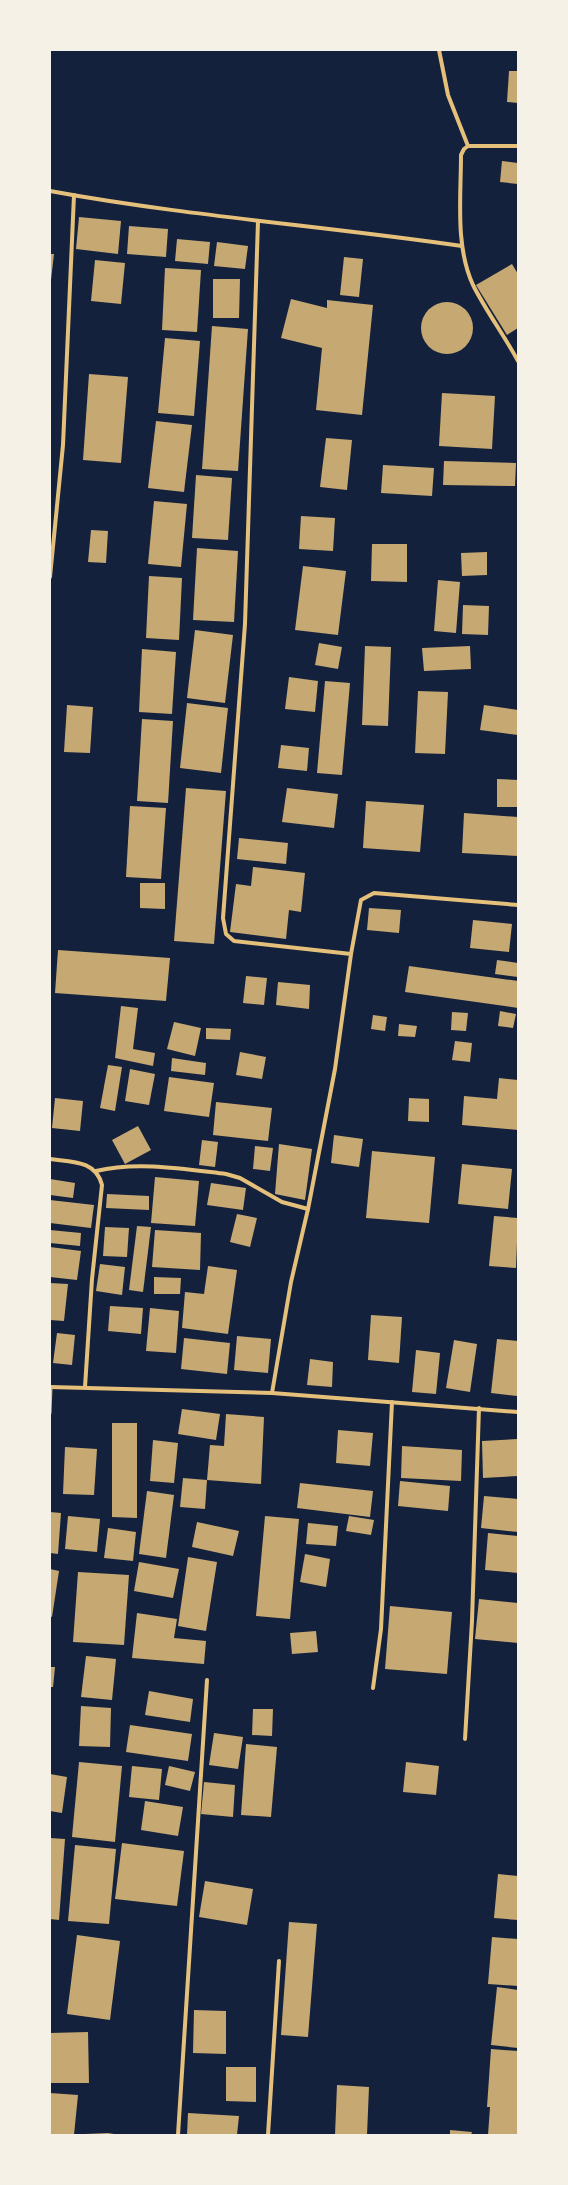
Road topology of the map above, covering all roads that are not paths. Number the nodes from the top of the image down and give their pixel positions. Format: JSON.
{"nodes":[{"id":1,"x":439,"y":50,"type":"edge"},
{"id":2,"x":468,"y":146,"type":"junction"},
{"id":3,"x":518,"y":146,"type":"edge"},
{"id":4,"x":50,"y":191,"type":"edge"},
{"id":5,"x":74,"y":195,"type":"junction"},
{"id":6,"x":258,"y":221,"type":"junction"},
{"id":7,"x":462,"y":246,"type":"junction"},
{"id":8,"x":518,"y":361,"type":"edge"},
{"id":9,"x":50,"y":577,"type":"edge"},
{"id":10,"x":518,"y":905,"type":"edge"},
{"id":11,"x":351,"y":954,"type":"junction"},
{"id":12,"x":50,"y":1159,"type":"edge"},
{"id":13,"x":96,"y":1171,"type":"junction"},
{"id":14,"x":308,"y":1209,"type":"junction"},
{"id":15,"x":50,"y":1387,"type":"edge"},
{"id":16,"x":85,"y":1387,"type":"junction"},
{"id":17,"x":272,"y":1393,"type":"junction"},
{"id":18,"x":392,"y":1402,"type":"junction"},
{"id":19,"x":479,"y":1408,"type":"junction"},
{"id":20,"x":518,"y":1412,"type":"edge"},
{"id":21,"x":50,"y":1413,"type":"edge"},
{"id":22,"x":207,"y":1680,"type":"dead end"},
{"id":23,"x":374,"y":1688,"type":"dead end"},
{"id":24,"x":465,"y":1739,"type":"dead end"},
{"id":25,"x":279,"y":1961,"type":"dead end"},
{"id":26,"x":178,"y":2135,"type":"edge"},
{"id":27,"x":268,"y":2135,"type":"edge"}],
"edges":[{"from":1,"to":2,"type":"street"},
{"from":2,"to":3,"type":"street"},
{"from":2,"to":7,"type":"street"},
{"from":4,"to":5,"type":"street"},
{"from":5,"to":6,"type":"street"},
{"from":5,"to":9,"type":"street"},
{"from":6,"to":7,"type":"street"},
{"from":6,"to":11,"type":"street"},
{"from":7,"to":8,"type":"street"},
{"from":10,"to":11,"type":"street"},
{"from":11,"to":14,"type":"street"},
{"from":12,"to":13,"type":"street"},
{"from":13,"to":14,"type":"street"},
{"from":13,"to":16,"type":"street"},
{"from":14,"to":17,"type":"street"},
{"from":15,"to":16,"type":"street"},
{"from":15,"to":21,"type":"lane"},
{"from":16,"to":17,"type":"street"},
{"from":17,"to":18,"type":"street"},
{"from":18,"to":19,"type":"street"},
{"from":18,"to":23,"type":"street"},
{"from":19,"to":20,"type":"street"},
{"from":19,"to":24,"type":"street"},
{"from":22,"to":26,"type":"street"},
{"from":25,"to":27,"type":"street"}]}
